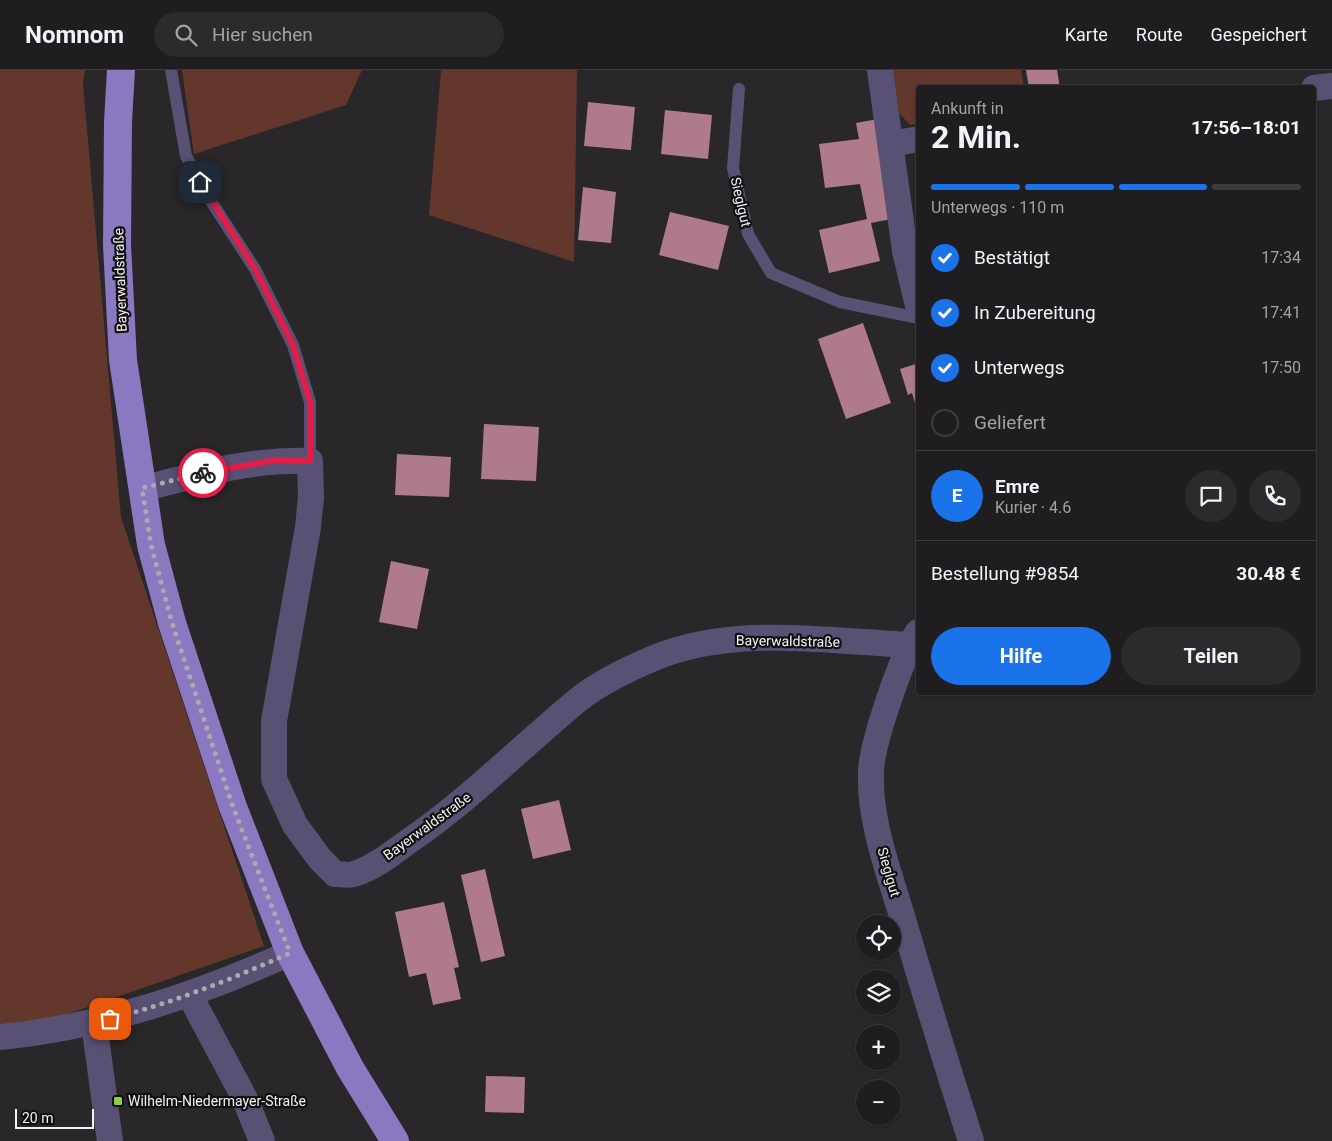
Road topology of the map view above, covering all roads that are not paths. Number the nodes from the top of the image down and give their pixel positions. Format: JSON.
{"nodes":[{"id":1,"x":121,"y":70,"type":"edge"},
{"id":2,"x":171,"y":70,"type":"edge"},
{"id":3,"x":880,"y":70,"type":"edge"},
{"id":4,"x":1332,"y":86,"type":"edge"},
{"id":5,"x":1316,"y":88,"type":"edge"},
{"id":6,"x":739,"y":90,"type":"dead end"},
{"id":7,"x":916,"y":140,"type":"edge"},
{"id":8,"x":891,"y":144,"type":"junction"},
{"id":9,"x":916,"y":297,"type":"edge"},
{"id":10,"x":916,"y":317,"type":"edge"},
{"id":11,"x":310,"y":461,"type":"junction"},
{"id":12,"x":142,"y":488,"type":"junction"},
{"id":13,"x":914,"y":638,"type":"edge"},
{"id":14,"x":290,"y":953,"type":"junction"},
{"id":15,"x":189,"y":994,"type":"junction"},
{"id":16,"x":94,"y":1023,"type":"junction"},
{"id":17,"x":0,"y":1037,"type":"edge"},
{"id":18,"x":110,"y":1141,"type":"edge"},
{"id":19,"x":262,"y":1141,"type":"edge"},
{"id":20,"x":395,"y":1141,"type":"edge"},
{"id":21,"x":971,"y":1141,"type":"edge"}],
"edges":[{"from":1,"to":12,"type":"main road","name":"Bayerwaldstraße"},
{"from":2,"to":11,"type":"lane","name":"Bayerwaldstraße"},
{"from":3,"to":8,"type":"street"},
{"from":4,"to":5,"type":"street"},
{"from":6,"to":10,"type":"lane","name":"Sieglgut"},
{"from":7,"to":8,"type":"street"},
{"from":8,"to":9,"type":"street"},
{"from":11,"to":12,"type":"street"},
{"from":11,"to":13,"type":"street","name":"Bayerwaldstraße"},
{"from":12,"to":14,"type":"main road","name":"Bayerwaldstraße"},
{"from":13,"to":21,"type":"street","name":"Sieglgut"},
{"from":14,"to":15,"type":"street"},
{"from":14,"to":20,"type":"main road","name":"Bayerwaldstraße"},
{"from":15,"to":16,"type":"street"},
{"from":15,"to":19,"type":"street"},
{"from":16,"to":17,"type":"street"},
{"from":16,"to":18,"type":"street"}]}
